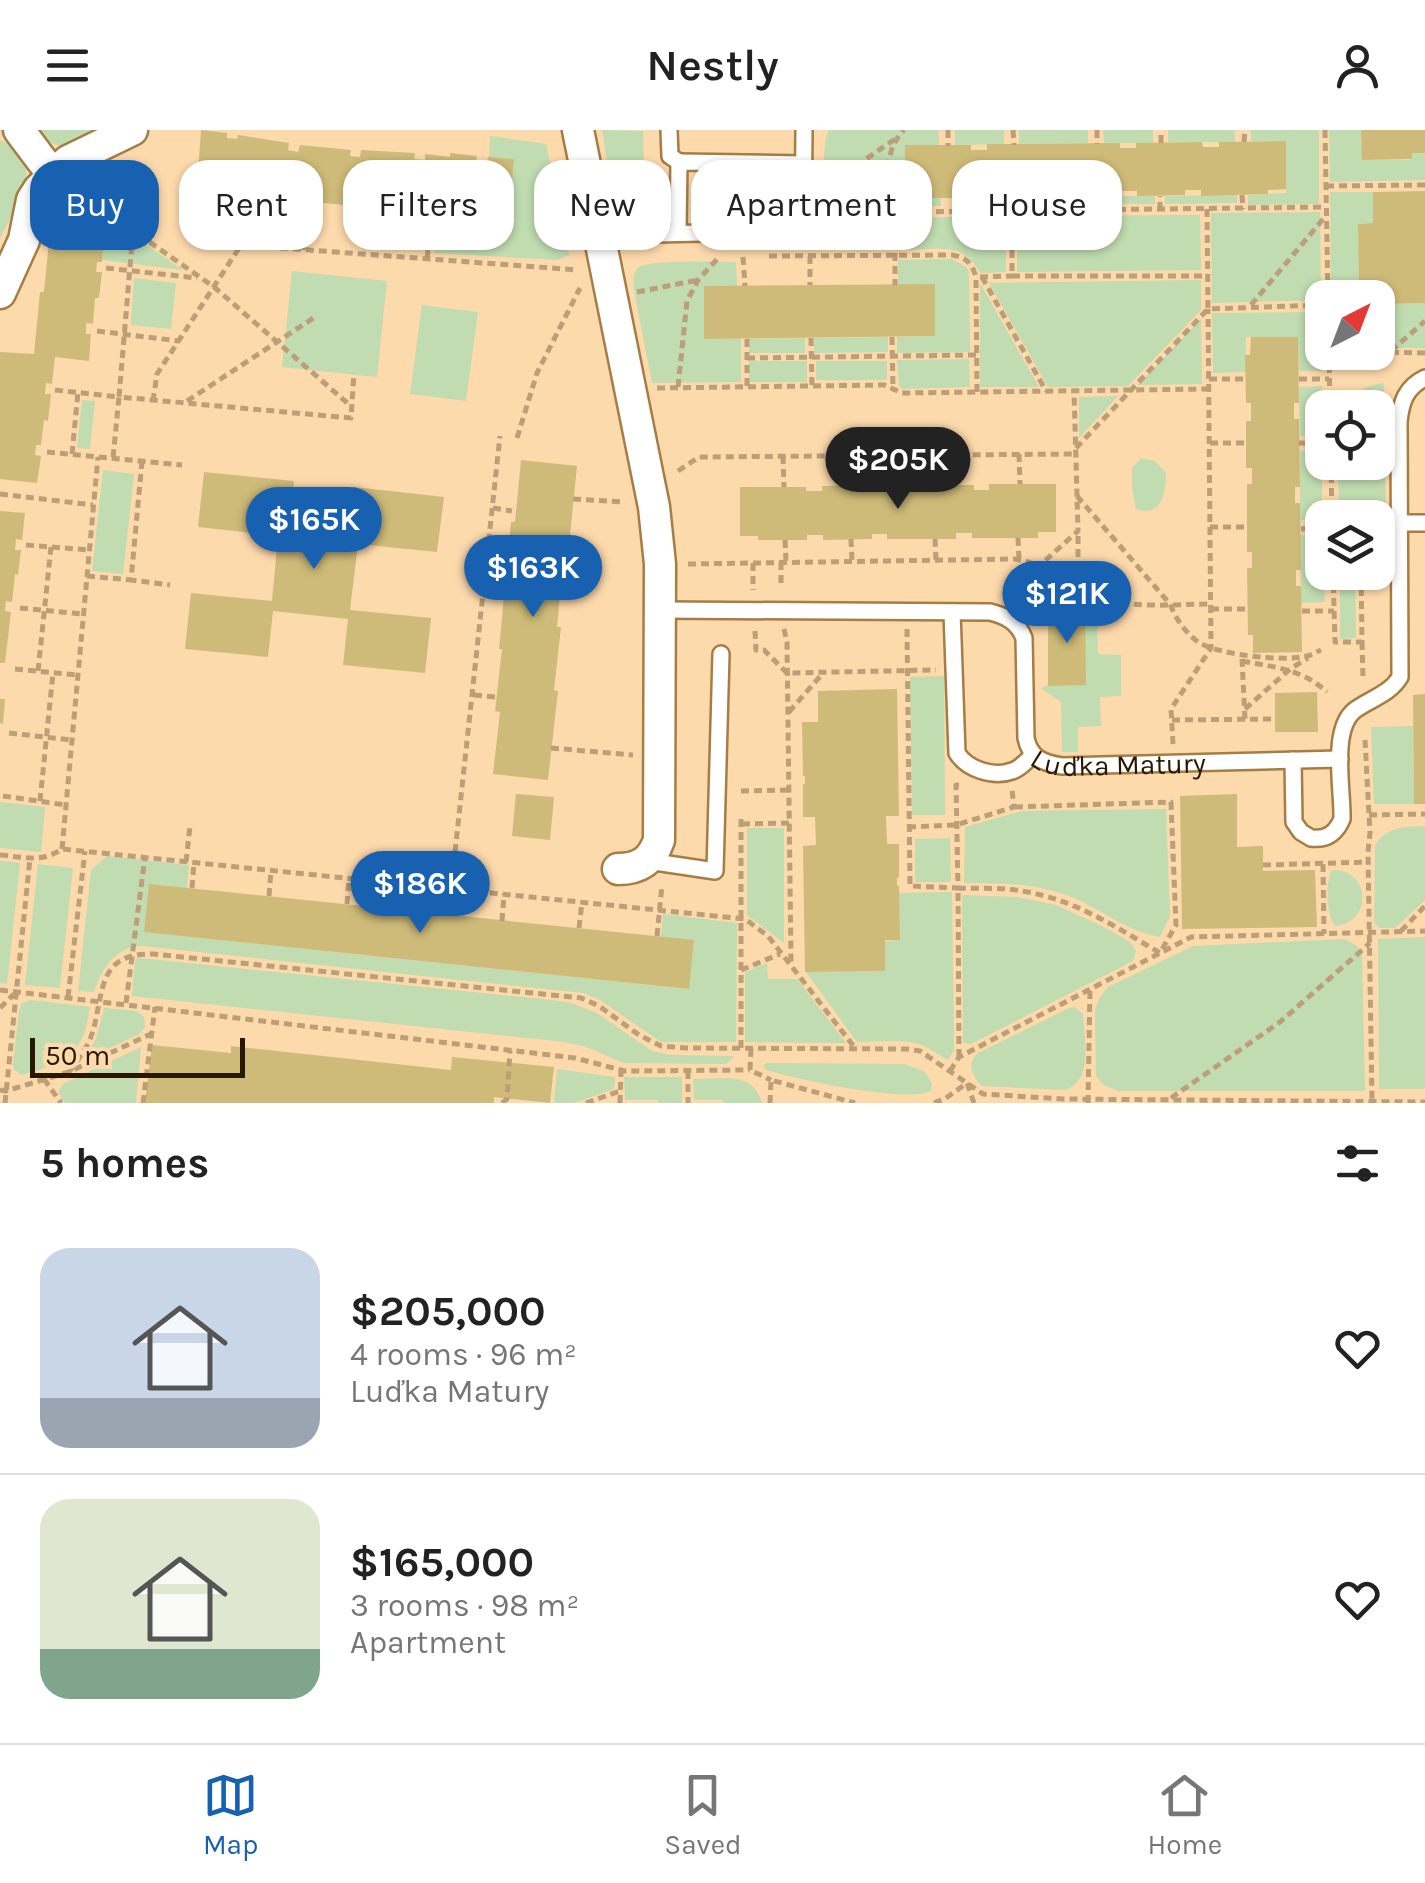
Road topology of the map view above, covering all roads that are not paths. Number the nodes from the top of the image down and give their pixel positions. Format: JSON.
{"nodes":[{"id":1,"x":19,"y":130,"type":"edge"},
{"id":2,"x":578,"y":130,"type":"edge"},
{"id":3,"x":669,"y":130,"type":"edge"},
{"id":4,"x":804,"y":130,"type":"edge"},
{"id":5,"x":125,"y":133,"type":"edge"},
{"id":6,"x":42,"y":160,"type":"edge"},
{"id":7,"x":70,"y":160,"type":"edge"},
{"id":8,"x":584,"y":160,"type":"edge"},
{"id":9,"x":804,"y":160,"type":"edge"},
{"id":10,"x":679,"y":162,"type":"junction"},
{"id":11,"x":691,"y":162,"type":"edge"},
{"id":12,"x":30,"y":210,"type":"edge"},
{"id":13,"x":678,"y":233,"type":"junction"},
{"id":14,"x":691,"y":233,"type":"edge"},
{"id":15,"x":671,"y":234,"type":"edge"},
{"id":16,"x":601,"y":250,"type":"edge"},
{"id":17,"x":0,"y":293,"type":"edge"},
{"id":18,"x":1425,"y":378,"type":"edge"},
{"id":19,"x":1400,"y":523,"type":"junction"},
{"id":20,"x":1425,"y":523,"type":"edge"},
{"id":21,"x":661,"y":610,"type":"junction"},
{"id":22,"x":952,"y":612,"type":"junction"},
{"id":23,"x":721,"y":654,"type":"dead end"},
{"id":24,"x":1033,"y":755,"type":"junction"},
{"id":25,"x":1340,"y":759,"type":"junction"},
{"id":26,"x":1293,"y":760,"type":"junction"},
{"id":27,"x":656,"y":862,"type":"junction"},
{"id":28,"x":618,"y":869,"type":"dead end"}],
"edges":[{"from":1,"to":6,"type":"street"},
{"from":2,"to":8,"type":"street"},
{"from":3,"to":10,"type":"lane"},
{"from":4,"to":9,"type":"lane"},
{"from":5,"to":7,"type":"street"},
{"from":10,"to":11,"type":"lane"},
{"from":10,"to":13,"type":"lane"},
{"from":12,"to":17,"type":"street"},
{"from":13,"to":14,"type":"lane"},
{"from":13,"to":15,"type":"lane"},
{"from":16,"to":21,"type":"street"},
{"from":18,"to":19,"type":"lane"},
{"from":19,"to":20,"type":"lane"},
{"from":19,"to":25,"type":"lane"},
{"from":21,"to":22,"type":"lane"},
{"from":21,"to":27,"type":"street"},
{"from":22,"to":24,"type":"lane","name":"Luďka Matury"},
{"from":22,"to":24,"type":"lane"},
{"from":23,"to":27,"type":"lane"},
{"from":24,"to":26,"type":"lane","name":"Luďka Matury"},
{"from":25,"to":26,"type":"lane","name":"Luďka Matury"},
{"from":25,"to":26,"type":"lane"},
{"from":27,"to":28,"type":"street"}]}
